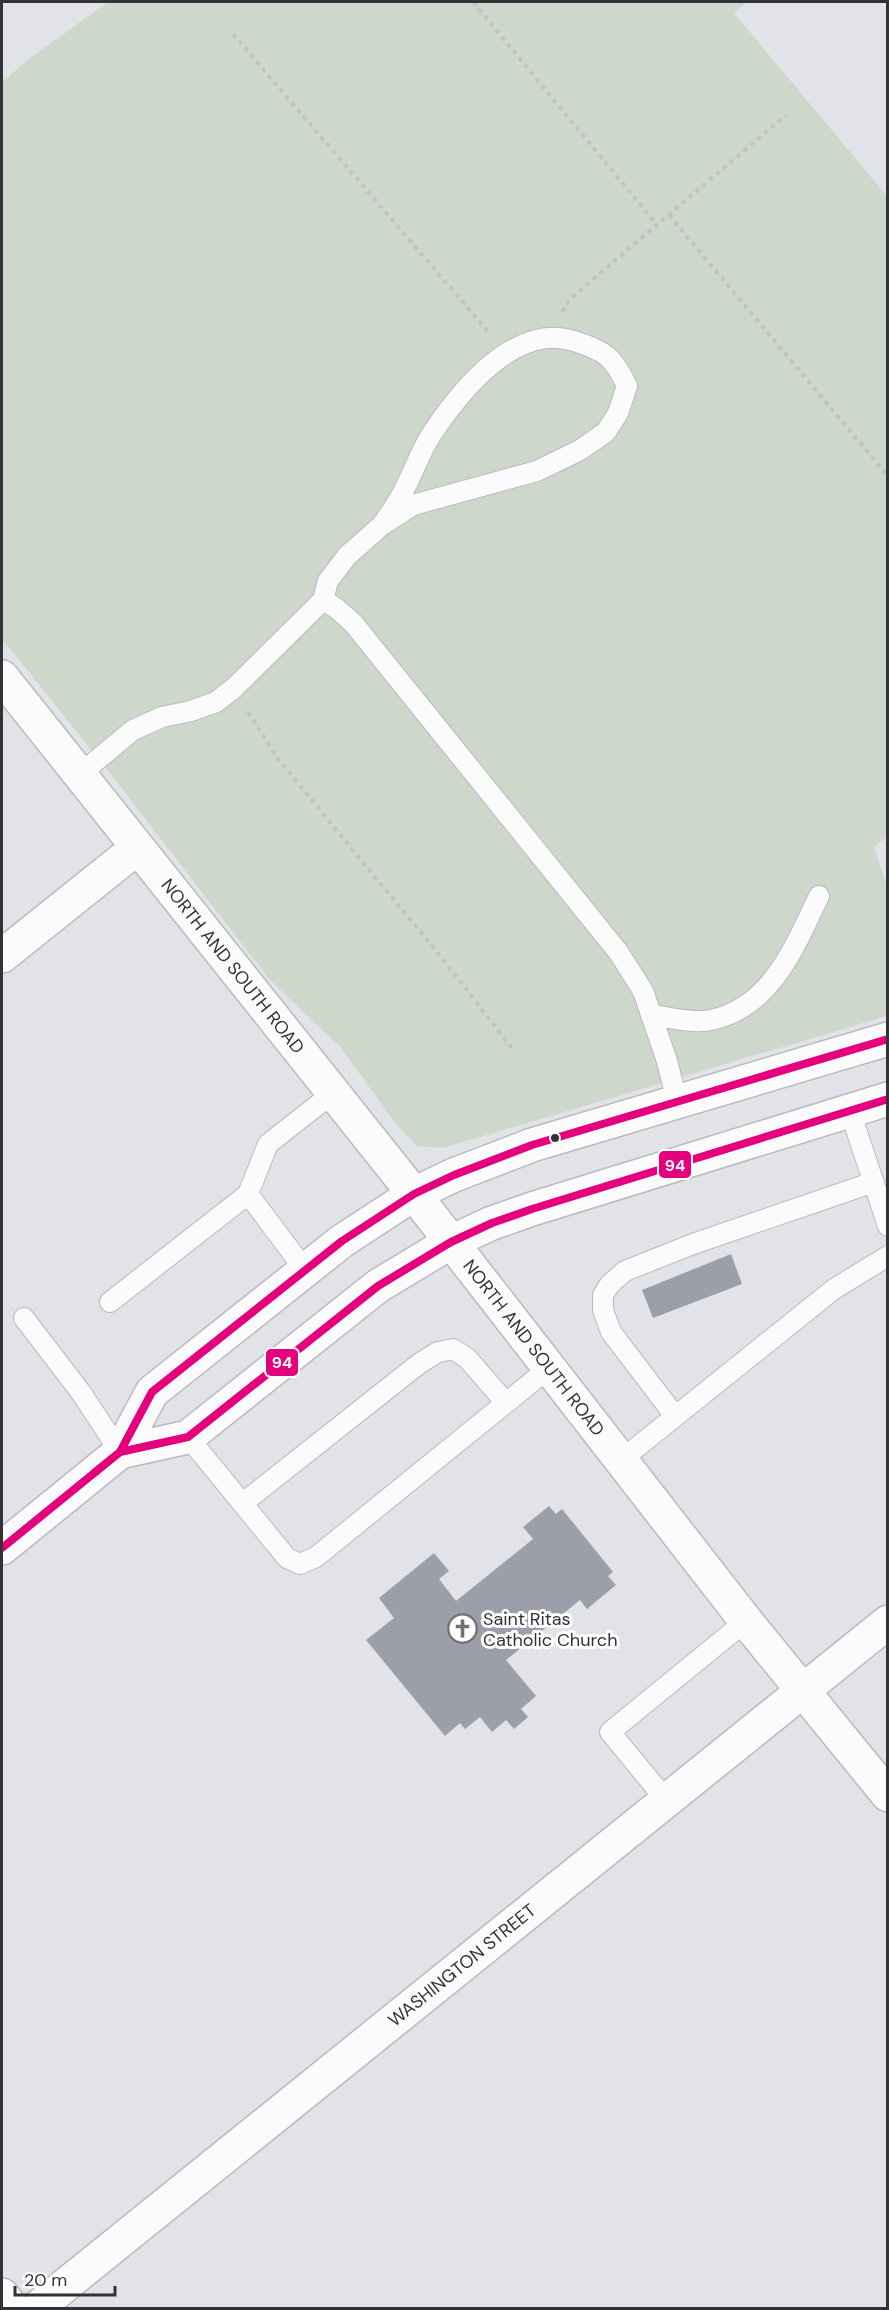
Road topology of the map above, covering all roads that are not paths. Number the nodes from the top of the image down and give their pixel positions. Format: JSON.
{"nodes":[{"id":1,"x":382,"y":525,"type":"junction"},
{"id":2,"x":323,"y":600,"type":"junction"},
{"id":3,"x":2,"y":677,"type":"edge"},
{"id":4,"x":79,"y":775,"type":"junction"},
{"id":5,"x":137,"y":848,"type":"junction"},
{"id":6,"x":819,"y":896,"type":"dead end"},
{"id":7,"x":2,"y":956,"type":"edge"},
{"id":8,"x":651,"y":1015,"type":"junction"},
{"id":9,"x":888,"y":1039,"type":"edge"},
{"id":10,"x":333,"y":1093,"type":"junction"},
{"id":11,"x":888,"y":1099,"type":"edge"},
{"id":12,"x":678,"y":1101,"type":"junction"},
{"id":13,"x":850,"y":1111,"type":"junction"},
{"id":14,"x":874,"y":1182,"type":"junction"},
{"id":15,"x":248,"y":1194,"type":"junction"},
{"id":16,"x":414,"y":1194,"type":"junction"},
{"id":17,"x":888,"y":1226,"type":"edge"},
{"id":18,"x":451,"y":1242,"type":"junction"},
{"id":19,"x":888,"y":1256,"type":"edge"},
{"id":20,"x":305,"y":1270,"type":"junction"},
{"id":21,"x":110,"y":1302,"type":"dead end"},
{"id":22,"x":24,"y":1318,"type":"dead end"},
{"id":23,"x":549,"y":1368,"type":"junction"},
{"id":24,"x":506,"y":1403,"type":"junction"},
{"id":25,"x":675,"y":1416,"type":"junction"},
{"id":26,"x":188,"y":1437,"type":"junction"},
{"id":27,"x":120,"y":1452,"type":"junction"},
{"id":28,"x":621,"y":1460,"type":"junction"},
{"id":29,"x":243,"y":1503,"type":"junction"},
{"id":30,"x":2,"y":1548,"type":"edge"},
{"id":31,"x":746,"y":1621,"type":"junction"},
{"id":32,"x":888,"y":1622,"type":"edge"},
{"id":33,"x":803,"y":1689,"type":"junction"},
{"id":34,"x":888,"y":1795,"type":"edge"},
{"id":35,"x":666,"y":1800,"type":"junction"},
{"id":36,"x":2,"y":2295,"type":"edge"},
{"id":37,"x":12,"y":2308,"type":"edge"},
{"id":38,"x":37,"y":2308,"type":"edge"}],
"edges":[{"from":1,"to":1,"type":"lane"},
{"from":1,"to":2,"type":"lane"},
{"from":2,"to":4,"type":"lane"},
{"from":2,"to":8,"type":"lane"},
{"from":3,"to":4,"type":"street","name":"NORTH AND SOUTH ROAD"},
{"from":4,"to":5,"type":"street","name":"NORTH AND SOUTH ROAD"},
{"from":5,"to":7,"type":"street"},
{"from":5,"to":10,"type":"street","name":"NORTH AND SOUTH ROAD"},
{"from":6,"to":8,"type":"lane"},
{"from":8,"to":12,"type":"lane"},
{"from":9,"to":12,"type":"street"},
{"from":10,"to":15,"type":"lane"},
{"from":10,"to":16,"type":"street","name":"NORTH AND SOUTH ROAD"},
{"from":11,"to":13,"type":"street"},
{"from":12,"to":16,"type":"street"},
{"from":13,"to":14,"type":"lane"},
{"from":13,"to":18,"type":"street"},
{"from":14,"to":17,"type":"lane"},
{"from":14,"to":25,"type":"lane"},
{"from":15,"to":20,"type":"lane"},
{"from":15,"to":21,"type":"lane"},
{"from":16,"to":18,"type":"street","name":"NORTH AND SOUTH ROAD"},
{"from":16,"to":20,"type":"street"},
{"from":18,"to":23,"type":"street","name":"NORTH AND SOUTH ROAD"},
{"from":18,"to":26,"type":"street"},
{"from":19,"to":25,"type":"lane"},
{"from":20,"to":27,"type":"street"},
{"from":22,"to":27,"type":"lane"},
{"from":23,"to":24,"type":"lane"},
{"from":23,"to":28,"type":"street","name":"NORTH AND SOUTH ROAD"},
{"from":24,"to":29,"type":"lane"},
{"from":24,"to":29,"type":"lane"},
{"from":25,"to":28,"type":"lane"},
{"from":26,"to":27,"type":"street"},
{"from":26,"to":29,"type":"lane"},
{"from":27,"to":30,"type":"street"},
{"from":28,"to":31,"type":"street","name":"NORTH AND SOUTH ROAD"},
{"from":31,"to":33,"type":"street","name":"NORTH AND SOUTH ROAD"},
{"from":31,"to":35,"type":"lane"},
{"from":32,"to":33,"type":"street","name":"WASHINGTON STREET"},
{"from":33,"to":34,"type":"street","name":"NORTH AND SOUTH ROAD"},
{"from":33,"to":35,"type":"street","name":"WASHINGTON STREET"},
{"from":35,"to":38,"type":"street","name":"WASHINGTON STREET"},
{"from":36,"to":37,"type":"street"}]}
